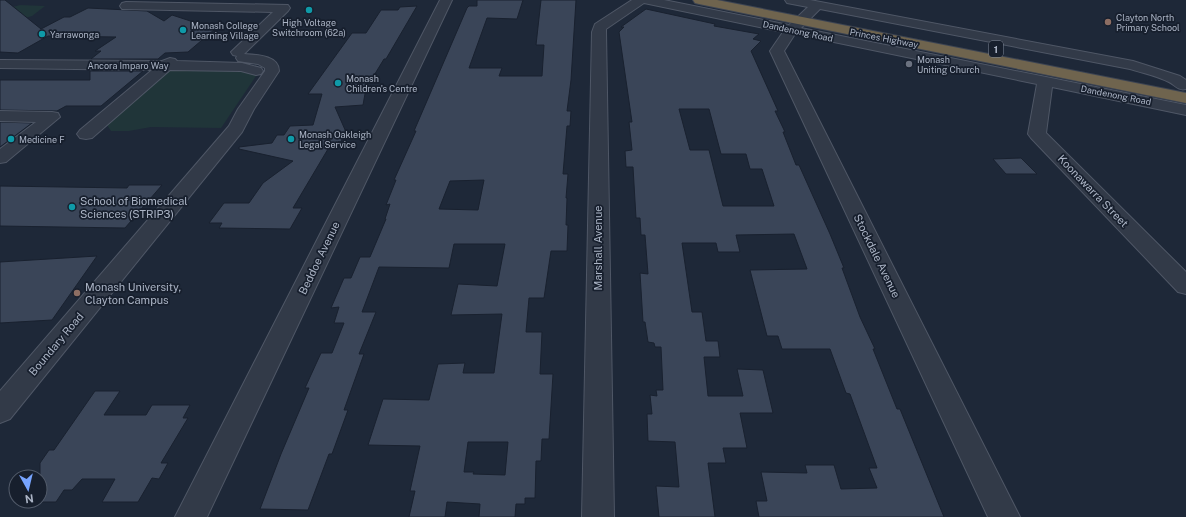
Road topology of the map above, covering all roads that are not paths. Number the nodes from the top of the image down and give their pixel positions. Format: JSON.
{"nodes":[{"id":1,"x":132,"y":0,"type":"edge"},
{"id":2,"x":446,"y":0,"type":"edge"},
{"id":3,"x":640,"y":0,"type":"edge"},
{"id":4,"x":646,"y":0,"type":"edge"},
{"id":5,"x":699,"y":0,"type":"edge"},
{"id":6,"x":747,"y":0,"type":"edge"},
{"id":7,"x":791,"y":0,"type":"edge"},
{"id":8,"x":805,"y":17,"type":"junction"},
{"id":9,"x":240,"y":55,"type":"junction"},
{"id":10,"x":3,"y":62,"type":"edge"},
{"id":11,"x":169,"y":62,"type":"junction"},
{"id":12,"x":256,"y":71,"type":"dead end"},
{"id":13,"x":1045,"y":81,"type":"junction"},
{"id":14,"x":1185,"y":89,"type":"edge"},
{"id":15,"x":1186,"y":110,"type":"edge"},
{"id":16,"x":0,"y":116,"type":"edge"},
{"id":17,"x":86,"y":134,"type":"dead end"},
{"id":18,"x":0,"y":158,"type":"edge"},
{"id":19,"x":1186,"y":286,"type":"edge"},
{"id":20,"x":0,"y":411,"type":"edge"},
{"id":21,"x":191,"y":517,"type":"edge"},
{"id":22,"x":598,"y":517,"type":"edge"},
{"id":23,"x":1004,"y":517,"type":"edge"}],
"edges":[{"from":1,"to":9,"type":"street"},
{"from":2,"to":21,"type":"street","name":"Beddoe Avenue"},
{"from":3,"to":22,"type":"street","name":"Marshall Avenue"},
{"from":4,"to":8,"type":"street","name":"Dandenong Road"},
{"from":5,"to":8,"type":"highway","name":"Princes Highway","number":"1"},
{"from":6,"to":8,"type":"highway","name":"Princes Highway","number":"1"},
{"from":7,"to":8,"type":"street","name":"Dandenong Road"},
{"from":8,"to":13,"type":"street","name":"Dandenong Road"},
{"from":8,"to":14,"type":"highway","name":"Princes Highway","number":"1"},
{"from":8,"to":23,"type":"street","name":"Stockdale Avenue"},
{"from":9,"to":11,"type":"street","name":"Ancora Imparo Way"},
{"from":9,"to":20,"type":"street","name":"Boundary Road"},
{"from":10,"to":11,"type":"street","name":"Ancora Imparo Way"},
{"from":11,"to":12,"type":"street","name":"Ancora Imparo Way"},
{"from":11,"to":17,"type":"street"},
{"from":13,"to":15,"type":"street","name":"Dandenong Road"},
{"from":13,"to":19,"type":"street","name":"Koonawarra Street"},
{"from":16,"to":18,"type":"street"}]}
